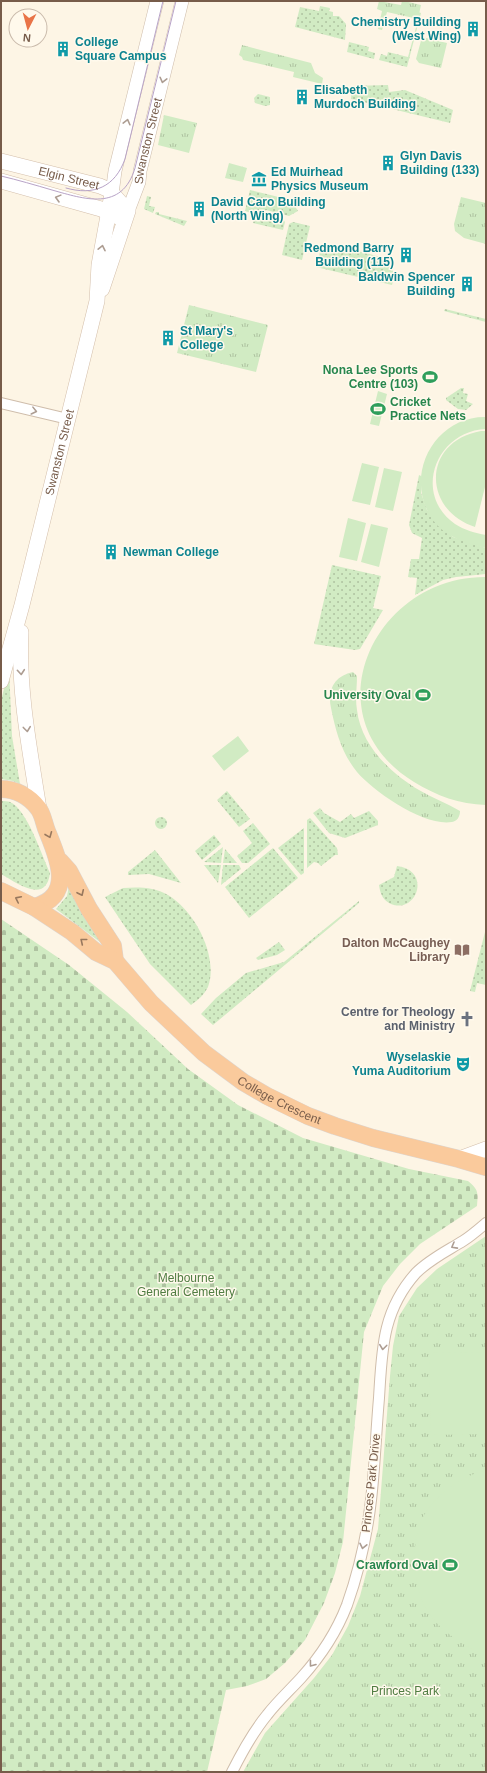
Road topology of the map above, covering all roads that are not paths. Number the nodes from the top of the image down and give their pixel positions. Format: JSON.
{"nodes":[{"id":1,"x":157,"y":1,"type":"edge"},
{"id":2,"x":182,"y":1,"type":"edge"},
{"id":3,"x":1,"y":161,"type":"edge"},
{"id":4,"x":1,"y":181,"type":"edge"},
{"id":5,"x":112,"y":194,"type":"junction"},
{"id":6,"x":109,"y":213,"type":"junction"},
{"id":7,"x":126,"y":215,"type":"junction"},
{"id":8,"x":97,"y":301,"type":"junction"},
{"id":9,"x":1,"y":403,"type":"edge"},
{"id":10,"x":68,"y":419,"type":"junction"},
{"id":11,"x":22,"y":605,"type":"junction"},
{"id":12,"x":1,"y":681,"type":"edge"},
{"id":13,"x":1,"y":789,"type":"edge"},
{"id":14,"x":39,"y":809,"type":"junction"},
{"id":15,"x":60,"y":861,"type":"junction"},
{"id":16,"x":1,"y":891,"type":"edge"},
{"id":17,"x":34,"y":907,"type":"junction"},
{"id":18,"x":115,"y":962,"type":"junction"},
{"id":19,"x":486,"y":1149,"type":"edge"},
{"id":20,"x":459,"y":1159,"type":"junction"},
{"id":21,"x":486,"y":1167,"type":"edge"},
{"id":22,"x":486,"y":1223,"type":"edge"},
{"id":23,"x":232,"y":1772,"type":"edge"}],
"edges":[{"from":5,"to":1,"type":"street","name":"Swanston Street","one_way":true},
{"from":2,"to":7,"type":"street","name":"Swanston Street","one_way":true},
{"from":3,"to":5,"type":"main road","name":"Elgin Street"},
{"from":6,"to":4,"type":"main road","name":"Elgin Street","one_way":true},
{"from":5,"to":6,"type":"main road","name":"Swanston Street"},
{"from":5,"to":7,"type":"main road","name":"Elgin Street"},
{"from":6,"to":7,"type":"main road","name":"Elgin Street"},
{"from":8,"to":6,"type":"main road","name":"Swanston Street","one_way":true},
{"from":7,"to":8,"type":"main road","name":"Swanston Street"},
{"from":8,"to":10,"type":"main road","name":"Swanston Street"},
{"from":9,"to":10,"type":"street","one_way":true},
{"from":10,"to":11,"type":"main road","name":"Swanston Street"},
{"from":11,"to":12,"type":"main road","name":"Swanston Street"},
{"from":11,"to":14,"type":"main road","name":"Swanston Street","one_way":true},
{"from":13,"to":14,"type":"highway"},
{"from":14,"to":15,"type":"highway","one_way":true},
{"from":15,"to":17,"type":"highway"},
{"from":15,"to":18,"type":"highway","name":"College Crescent","one_way":true},
{"from":17,"to":16,"type":"highway","name":"College Crescent","one_way":true},
{"from":18,"to":17,"type":"highway","name":"College Crescent","one_way":true},
{"from":18,"to":20,"type":"highway","name":"College Crescent"},
{"from":19,"to":20,"type":"main road"},
{"from":20,"to":21,"type":"highway","name":"College Crescent"},
{"from":22,"to":23,"type":"street","name":"Princes Park Drive","one_way":true}]}
